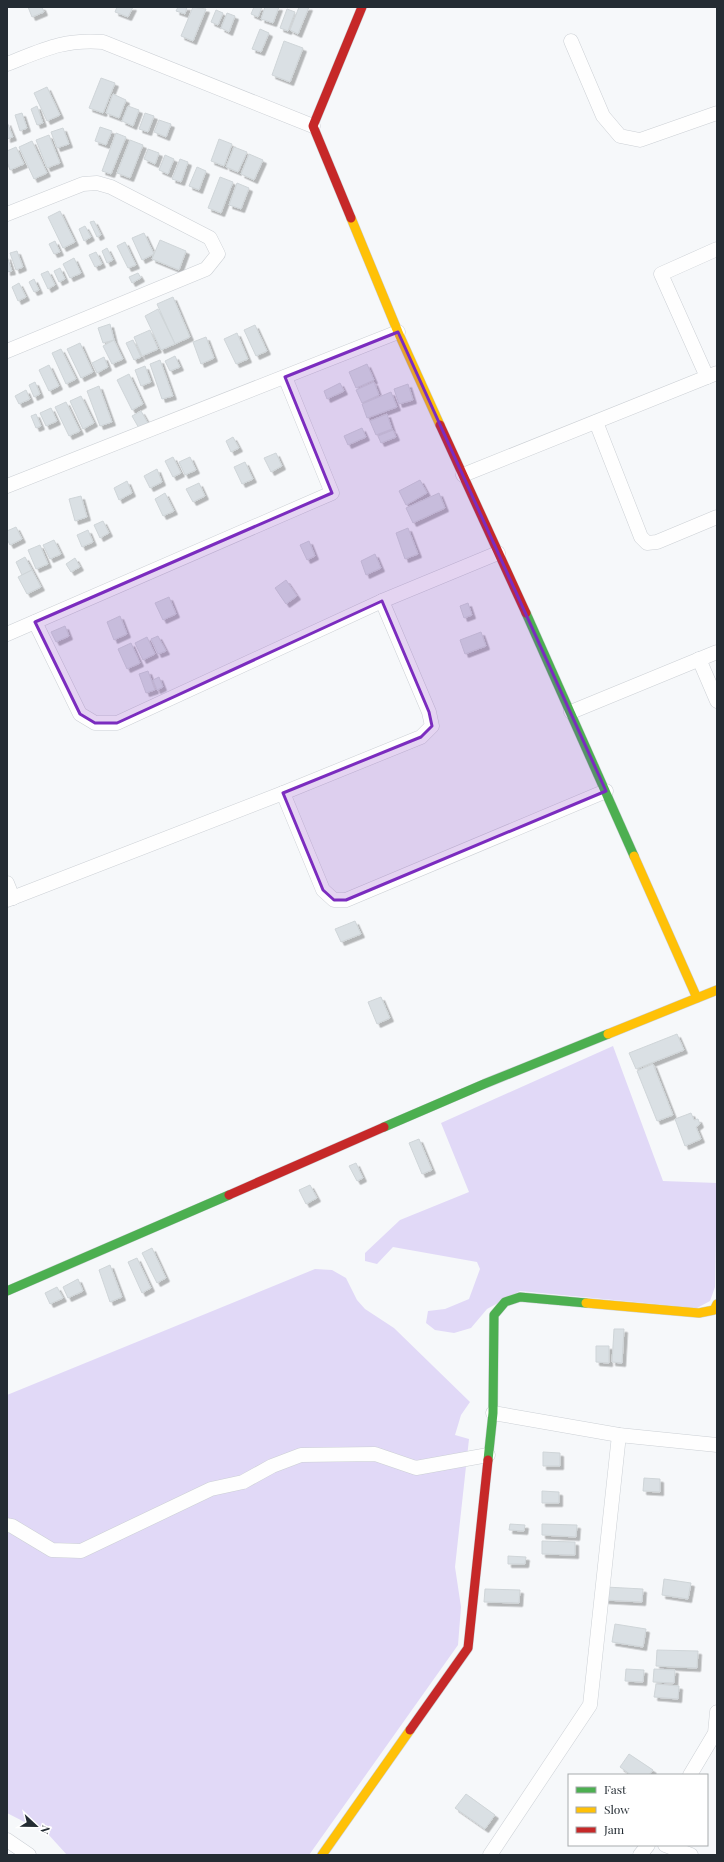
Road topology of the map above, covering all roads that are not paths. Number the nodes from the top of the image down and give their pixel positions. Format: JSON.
{"nodes":[{"id":1,"x":362,"y":7,"type":"edge"},
{"id":2,"x":571,"y":42,"type":"dead end"},
{"id":3,"x":7,"y":64,"type":"edge"},
{"id":4,"x":717,"y":113,"type":"edge"},
{"id":5,"x":314,"y":126,"type":"junction"},
{"id":6,"x":7,"y":214,"type":"edge"},
{"id":7,"x":717,"y":249,"type":"edge"},
{"id":8,"x":398,"y":332,"type":"junction"},
{"id":9,"x":7,"y":351,"type":"edge"},
{"id":10,"x":712,"y":375,"type":"edge"},
{"id":11,"x":284,"y":377,"type":"junction"},
{"id":12,"x":596,"y":422,"type":"junction"},
{"id":13,"x":463,"y":475,"type":"junction"},
{"id":14,"x":7,"y":486,"type":"edge"},
{"id":15,"x":717,"y":517,"type":"edge"},
{"id":16,"x":498,"y":553,"type":"junction"},
{"id":17,"x":382,"y":601,"type":"junction"},
{"id":18,"x":35,"y":622,"type":"junction"},
{"id":19,"x":7,"y":634,"type":"edge"},
{"id":20,"x":717,"y":652,"type":"edge"},
{"id":21,"x":699,"y":659,"type":"junction"},
{"id":22,"x":717,"y":701,"type":"edge"},
{"id":23,"x":571,"y":712,"type":"junction"},
{"id":24,"x":606,"y":791,"type":"junction"},
{"id":25,"x":283,"y":793,"type":"junction"},
{"id":26,"x":7,"y":883,"type":"edge"},
{"id":27,"x":10,"y":899,"type":"edge"},
{"id":28,"x":717,"y":990,"type":"edge"},
{"id":29,"x":697,"y":998,"type":"junction"},
{"id":30,"x":7,"y":1291,"type":"edge"},
{"id":31,"x":717,"y":1304,"type":"edge"},
{"id":32,"x":493,"y":1413,"type":"junction"},
{"id":33,"x":619,"y":1435,"type":"junction"},
{"id":34,"x":717,"y":1445,"type":"edge"},
{"id":35,"x":488,"y":1455,"type":"junction"},
{"id":36,"x":7,"y":1525,"type":"edge"},
{"id":37,"x":717,"y":1712,"type":"edge"},
{"id":38,"x":716,"y":1734,"type":"edge"},
{"id":39,"x":691,"y":1774,"type":"edge"},
{"id":40,"x":7,"y":1840,"type":"edge"},
{"id":41,"x":647,"y":1846,"type":"edge"},
{"id":42,"x":668,"y":1846,"type":"edge"},
{"id":43,"x":29,"y":1855,"type":"edge"},
{"id":44,"x":322,"y":1855,"type":"edge"},
{"id":45,"x":490,"y":1855,"type":"edge"},
{"id":46,"x":640,"y":1855,"type":"edge"},
{"id":47,"x":691,"y":1855,"type":"edge"}],
"edges":[{"from":1,"to":5,"type":"street"},
{"from":2,"to":4,"type":"street"},
{"from":3,"to":5,"type":"street"},
{"from":5,"to":8,"type":"street"},
{"from":6,"to":9,"type":"street"},
{"from":7,"to":10,"type":"street"},
{"from":8,"to":11,"type":"street"},
{"from":8,"to":13,"type":"street"},
{"from":10,"to":12,"type":"street"},
{"from":11,"to":14,"type":"street"},
{"from":11,"to":18,"type":"street"},
{"from":12,"to":13,"type":"street"},
{"from":12,"to":15,"type":"street"},
{"from":13,"to":16,"type":"street"},
{"from":16,"to":17,"type":"street"},
{"from":16,"to":23,"type":"street"},
{"from":17,"to":18,"type":"street"},
{"from":17,"to":25,"type":"street"},
{"from":18,"to":19,"type":"street"},
{"from":20,"to":21,"type":"street"},
{"from":21,"to":22,"type":"street"},
{"from":21,"to":23,"type":"street"},
{"from":23,"to":24,"type":"street"},
{"from":24,"to":25,"type":"street"},
{"from":24,"to":29,"type":"street"},
{"from":25,"to":27,"type":"street"},
{"from":26,"to":27,"type":"street"},
{"from":28,"to":29,"type":"street"},
{"from":29,"to":30,"type":"street"},
{"from":31,"to":32,"type":"street"},
{"from":32,"to":33,"type":"street"},
{"from":32,"to":35,"type":"street"},
{"from":33,"to":34,"type":"street"},
{"from":33,"to":45,"type":"street"},
{"from":35,"to":36,"type":"street"},
{"from":35,"to":44,"type":"street"},
{"from":37,"to":38,"type":"street"},
{"from":38,"to":39,"type":"street"},
{"from":40,"to":43,"type":"street"},
{"from":41,"to":46,"type":"street"},
{"from":42,"to":47,"type":"street"}]}
